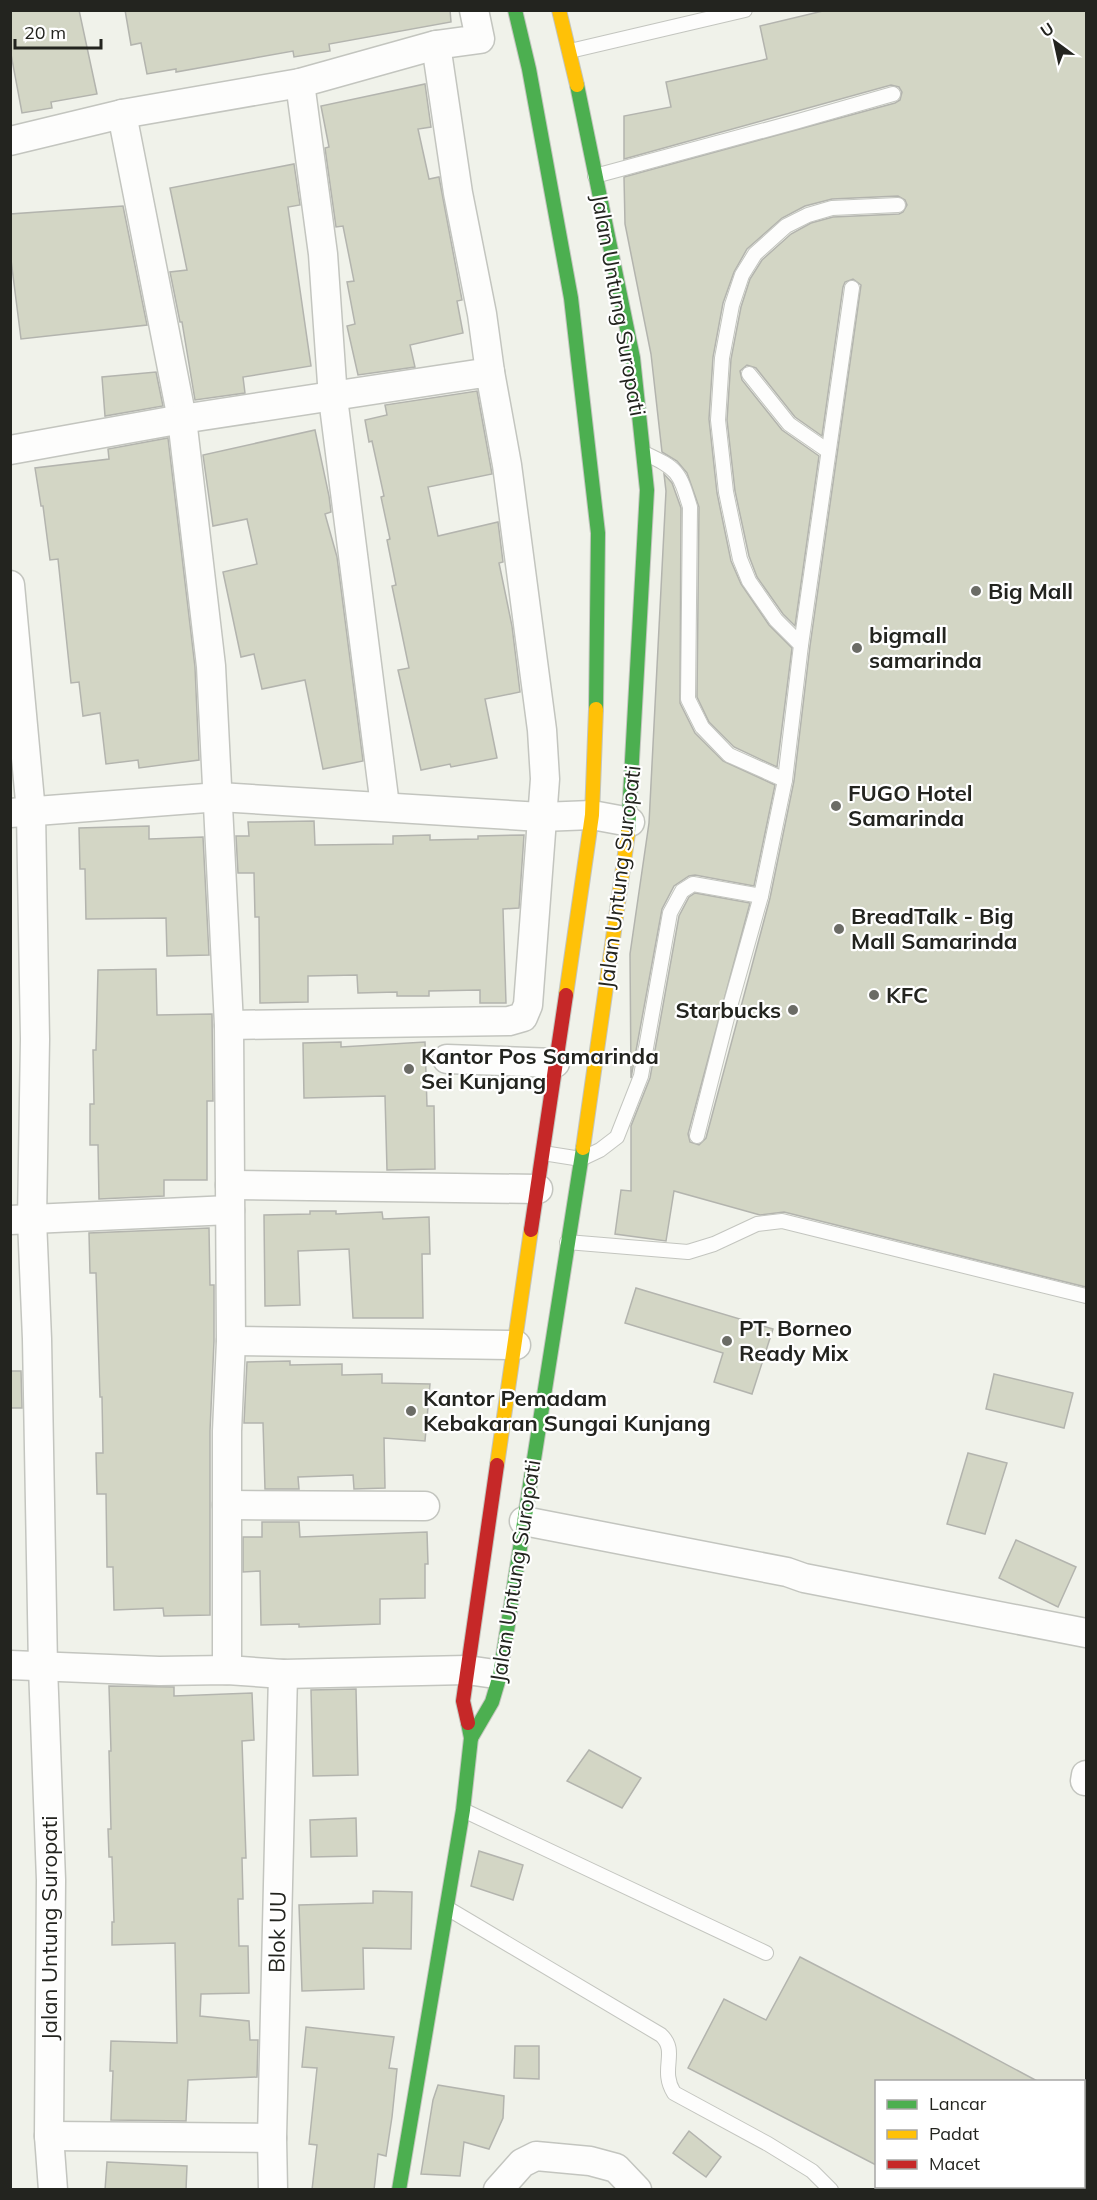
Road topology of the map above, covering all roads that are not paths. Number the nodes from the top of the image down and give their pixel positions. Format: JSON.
{"nodes":[{"id":1,"x":474,"y":10,"type":"edge"},
{"id":2,"x":560,"y":10,"type":"edge"},
{"id":3,"x":745,"y":10,"type":"edge"},
{"id":4,"x":517,"y":20,"type":"edge"},
{"id":5,"x":480,"y":39,"type":"junction"},
{"id":6,"x":436,"y":45,"type":"junction"},
{"id":7,"x":570,"y":51,"type":"junction"},
{"id":8,"x":300,"y":83,"type":"junction"},
{"id":9,"x":893,"y":93,"type":"dead end"},
{"id":10,"x":122,"y":114,"type":"junction"},
{"id":11,"x":10,"y":141,"type":"edge"},
{"id":12,"x":595,"y":176,"type":"junction"},
{"id":13,"x":898,"y":205,"type":"dead end"},
{"id":14,"x":852,"y":288,"type":"dead end"},
{"id":15,"x":490,"y":372,"type":"junction"},
{"id":16,"x":749,"y":374,"type":"dead end"},
{"id":17,"x":333,"y":398,"type":"junction"},
{"id":18,"x":182,"y":419,"type":"junction"},
{"id":19,"x":10,"y":450,"type":"edge"},
{"id":20,"x":828,"y":451,"type":"junction"},
{"id":21,"x":644,"y":453,"type":"junction"},
{"id":22,"x":10,"y":585,"type":"edge"},
{"id":23,"x":801,"y":645,"type":"junction"},
{"id":24,"x":785,"y":780,"type":"junction"},
{"id":25,"x":219,"y":797,"type":"junction"},
{"id":26,"x":385,"y":806,"type":"junction"},
{"id":27,"x":21,"y":812,"type":"edge"},
{"id":28,"x":592,"y":816,"type":"junction"},
{"id":29,"x":542,"y":817,"type":"junction"},
{"id":30,"x":630,"y":822,"type":"junction"},
{"id":31,"x":761,"y":896,"type":"junction"},
{"id":32,"x":229,"y":1025,"type":"junction"},
{"id":33,"x":447,"y":1059,"type":"dead end"},
{"id":34,"x":555,"y":1063,"type":"junction"},
{"id":35,"x":697,"y":1136,"type":"dead end"},
{"id":36,"x":543,"y":1153,"type":"junction"},
{"id":37,"x":581,"y":1159,"type":"junction"},
{"id":38,"x":538,"y":1189,"type":"junction"},
{"id":39,"x":230,"y":1198,"type":"junction"},
{"id":40,"x":21,"y":1220,"type":"edge"},
{"id":41,"x":567,"y":1242,"type":"junction"},
{"id":42,"x":1086,"y":1296,"type":"edge"},
{"id":43,"x":231,"y":1341,"type":"junction"},
{"id":44,"x":516,"y":1345,"type":"junction"},
{"id":45,"x":227,"y":1505,"type":"junction"},
{"id":46,"x":425,"y":1506,"type":"dead end"},
{"id":47,"x":524,"y":1521,"type":"junction"},
{"id":48,"x":1086,"y":1633,"type":"edge"},
{"id":49,"x":10,"y":1665,"type":"edge"},
{"id":50,"x":43,"y":1666,"type":"junction"},
{"id":51,"x":227,"y":1670,"type":"junction"},
{"id":52,"x":467,"y":1670,"type":"junction"},
{"id":53,"x":283,"y":1674,"type":"junction"},
{"id":54,"x":500,"y":1675,"type":"junction"},
{"id":55,"x":471,"y":1738,"type":"junction"},
{"id":56,"x":462,"y":1810,"type":"junction"},
{"id":57,"x":445,"y":1907,"type":"junction"},
{"id":58,"x":766,"y":1953,"type":"dead end"},
{"id":59,"x":49,"y":2136,"type":"junction"},
{"id":60,"x":272,"y":2138,"type":"junction"},
{"id":61,"x":53,"y":2190,"type":"edge"},
{"id":62,"x":273,"y":2190,"type":"edge"},
{"id":63,"x":399,"y":2190,"type":"edge"},
{"id":64,"x":498,"y":2190,"type":"edge"},
{"id":65,"x":637,"y":2190,"type":"edge"},
{"id":66,"x":831,"y":2190,"type":"edge"}],
"edges":[{"from":1,"to":5,"type":"street"},
{"from":2,"to":7,"type":"main road","name":"Jalan Untung Suropati"},
{"from":3,"to":7,"type":"lane"},
{"from":4,"to":5,"type":"street"},
{"from":4,"to":28,"type":"main road","name":"Jalan Untung Suropati"},
{"from":5,"to":6,"type":"street"},
{"from":6,"to":8,"type":"street"},
{"from":6,"to":15,"type":"street"},
{"from":7,"to":12,"type":"main road","name":"Jalan Untung Suropati"},
{"from":8,"to":10,"type":"street"},
{"from":8,"to":17,"type":"street"},
{"from":9,"to":12,"type":"lane"},
{"from":10,"to":11,"type":"street"},
{"from":10,"to":18,"type":"street"},
{"from":12,"to":21,"type":"main road","name":"Jalan Untung Suropati"},
{"from":13,"to":23,"type":"lane"},
{"from":14,"to":20,"type":"lane"},
{"from":15,"to":17,"type":"street"},
{"from":15,"to":29,"type":"street"},
{"from":16,"to":20,"type":"lane"},
{"from":17,"to":18,"type":"street"},
{"from":17,"to":26,"type":"street"},
{"from":18,"to":19,"type":"street"},
{"from":18,"to":25,"type":"street"},
{"from":20,"to":23,"type":"lane"},
{"from":21,"to":24,"type":"lane"},
{"from":21,"to":30,"type":"main road","name":"Jalan Untung Suropati"},
{"from":22,"to":27,"type":"street","name":"Jalan Untung Suropati"},
{"from":23,"to":24,"type":"lane"},
{"from":24,"to":31,"type":"lane"},
{"from":25,"to":26,"type":"street"},
{"from":25,"to":27,"type":"street"},
{"from":25,"to":32,"type":"street"},
{"from":26,"to":29,"type":"street"},
{"from":27,"to":40,"type":"street","name":"Jalan Untung Suropati"},
{"from":28,"to":29,"type":"street"},
{"from":28,"to":30,"type":"street"},
{"from":28,"to":34,"type":"main road","name":"Jalan Untung Suropati"},
{"from":29,"to":32,"type":"street"},
{"from":30,"to":37,"type":"main road","name":"Jalan Untung Suropati"},
{"from":31,"to":35,"type":"lane"},
{"from":31,"to":37,"type":"lane"},
{"from":32,"to":39,"type":"street"},
{"from":33,"to":34,"type":"street"},
{"from":34,"to":36,"type":"main road","name":"Jalan Untung Suropati"},
{"from":36,"to":37,"type":"lane"},
{"from":36,"to":38,"type":"main road","name":"Jalan Untung Suropati"},
{"from":37,"to":41,"type":"main road","name":"Jalan Untung Suropati"},
{"from":38,"to":39,"type":"street"},
{"from":38,"to":44,"type":"main road","name":"Jalan Untung Suropati"},
{"from":39,"to":40,"type":"street"},
{"from":39,"to":43,"type":"street"},
{"from":40,"to":50,"type":"street","name":"Jalan Untung Suropati"},
{"from":41,"to":42,"type":"lane"},
{"from":41,"to":47,"type":"main road","name":"Jalan Untung Suropati"},
{"from":43,"to":44,"type":"street"},
{"from":43,"to":45,"type":"street"},
{"from":44,"to":52,"type":"main road","name":"Jalan Untung Suropati"},
{"from":45,"to":46,"type":"street"},
{"from":45,"to":51,"type":"street"},
{"from":47,"to":48,"type":"street"},
{"from":47,"to":54,"type":"main road","name":"Jalan Untung Suropati"},
{"from":49,"to":50,"type":"street"},
{"from":50,"to":51,"type":"street"},
{"from":50,"to":59,"type":"street","name":"Jalan Untung Suropati"},
{"from":51,"to":53,"type":"street"},
{"from":52,"to":53,"type":"street"},
{"from":52,"to":54,"type":"street"},
{"from":52,"to":55,"type":"main road","name":"Jalan Untung Suropati"},
{"from":53,"to":60,"type":"street","name":"Blok UU"},
{"from":54,"to":55,"type":"main road","name":"Jalan Untung Suropati"},
{"from":55,"to":56,"type":"main road","name":"Jalan Untung Suropati"},
{"from":56,"to":57,"type":"main road","name":"Jalan Untung Suropati"},
{"from":56,"to":58,"type":"lane"},
{"from":57,"to":63,"type":"main road","name":"Jalan Untung Suropati"},
{"from":57,"to":66,"type":"lane"},
{"from":59,"to":60,"type":"street"},
{"from":59,"to":61,"type":"street","name":"Jalan Untung Suropati"},
{"from":60,"to":62,"type":"street","name":"Blok UU"},
{"from":64,"to":65,"type":"street"}]}
